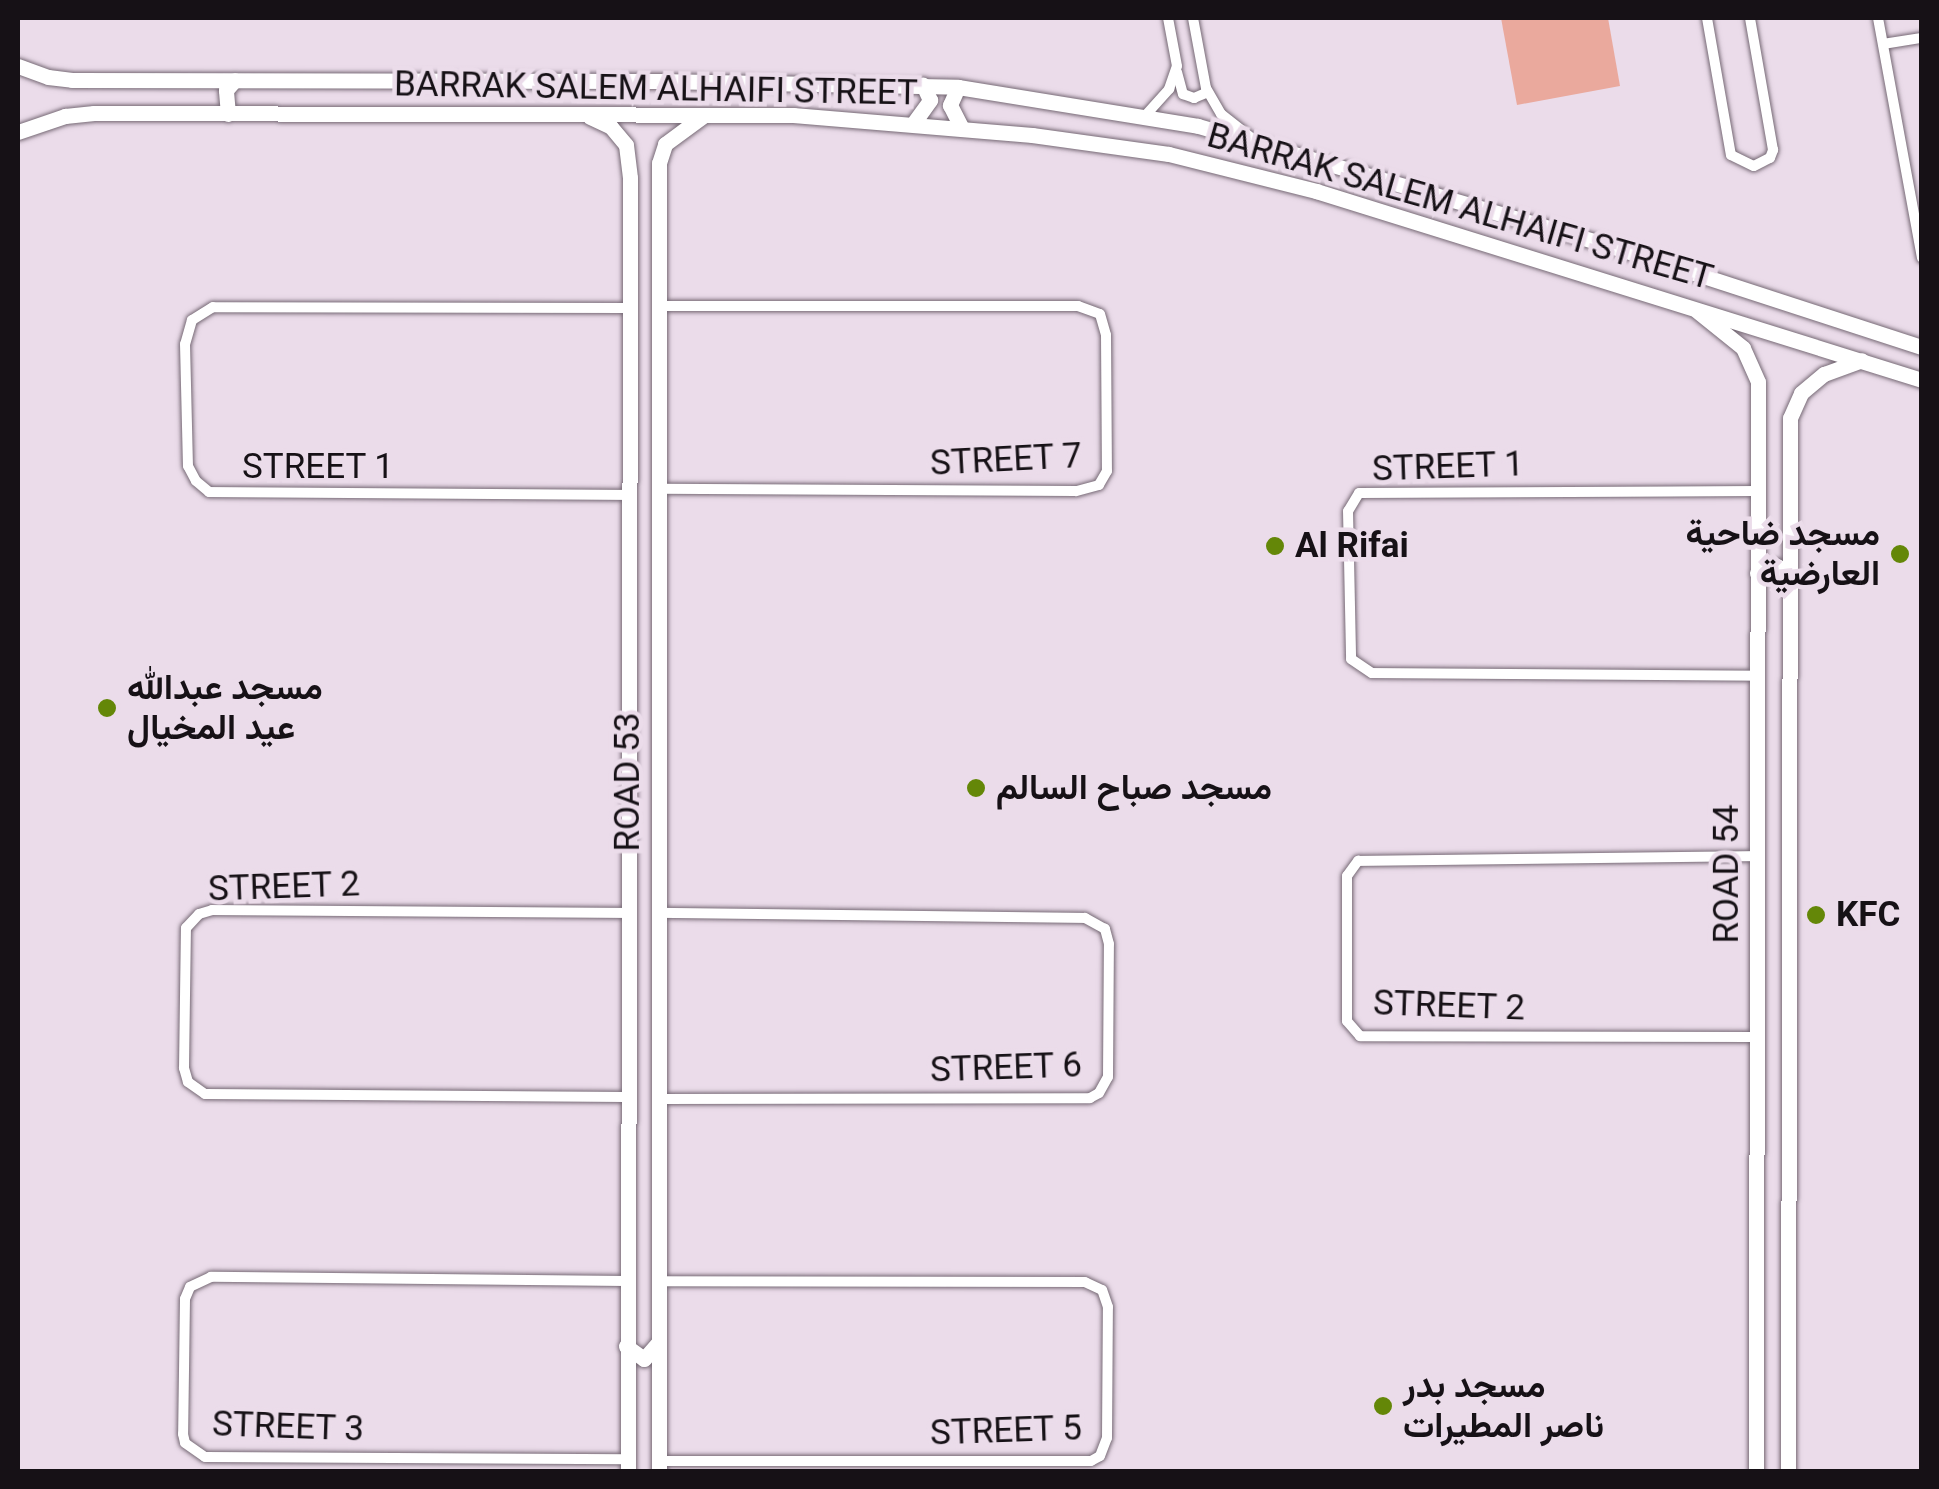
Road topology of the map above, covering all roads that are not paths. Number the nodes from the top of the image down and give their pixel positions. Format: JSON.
{"nodes":[{"id":1,"x":1168,"y":18,"type":"edge"},
{"id":2,"x":1193,"y":18,"type":"edge"},
{"id":3,"x":1707,"y":18,"type":"edge"},
{"id":4,"x":1750,"y":18,"type":"edge"},
{"id":5,"x":1878,"y":18,"type":"edge"},
{"id":6,"x":1922,"y":38,"type":"edge"},
{"id":7,"x":1883,"y":44,"type":"junction"},
{"id":8,"x":18,"y":66,"type":"edge"},
{"id":9,"x":1177,"y":66,"type":"junction"},
{"id":10,"x":235,"y":80,"type":"junction"},
{"id":11,"x":923,"y":85,"type":"junction"},
{"id":12,"x":958,"y":88,"type":"junction"},
{"id":13,"x":1208,"y":92,"type":"junction"},
{"id":14,"x":228,"y":114,"type":"junction"},
{"id":15,"x":586,"y":115,"type":"junction"},
{"id":16,"x":705,"y":115,"type":"junction"},
{"id":17,"x":1144,"y":117,"type":"junction"},
{"id":18,"x":915,"y":122,"type":"junction"},
{"id":19,"x":961,"y":126,"type":"junction"},
{"id":20,"x":18,"y":132,"type":"edge"},
{"id":21,"x":1258,"y":144,"type":"junction"},
{"id":22,"x":1377,"y":176,"type":"junction"},
{"id":23,"x":630,"y":178,"type":"junction"},
{"id":24,"x":659,"y":182,"type":"junction"},
{"id":25,"x":1428,"y":192,"type":"junction"},
{"id":26,"x":1365,"y":206,"type":"junction"},
{"id":27,"x":1418,"y":221,"type":"junction"},
{"id":28,"x":1922,"y":258,"type":"edge"},
{"id":29,"x":1690,"y":305,"type":"junction"},
{"id":30,"x":658,"y":306,"type":"junction"},
{"id":31,"x":630,"y":308,"type":"junction"},
{"id":32,"x":1922,"y":347,"type":"edge"},
{"id":33,"x":1862,"y":360,"type":"junction"},
{"id":34,"x":1922,"y":380,"type":"edge"},
{"id":35,"x":658,"y":489,"type":"junction"},
{"id":36,"x":1756,"y":491,"type":"junction"},
{"id":37,"x":630,"y":495,"type":"junction"},
{"id":38,"x":1757,"y":573,"type":"junction"},
{"id":39,"x":1788,"y":576,"type":"junction"},
{"id":40,"x":631,"y":591,"type":"junction"},
{"id":41,"x":658,"y":592,"type":"junction"},
{"id":42,"x":658,"y":632,"type":"junction"},
{"id":43,"x":630,"y":634,"type":"junction"},
{"id":44,"x":1758,"y":676,"type":"junction"},
{"id":45,"x":1758,"y":856,"type":"junction"},
{"id":46,"x":628,"y":913,"type":"junction"},
{"id":47,"x":659,"y":913,"type":"junction"},
{"id":48,"x":1787,"y":926,"type":"junction"},
{"id":49,"x":1757,"y":927,"type":"junction"},
{"id":50,"x":1757,"y":969,"type":"junction"},
{"id":51,"x":1787,"y":970,"type":"junction"},
{"id":52,"x":1756,"y":1037,"type":"junction"},
{"id":53,"x":626,"y":1096,"type":"junction"},
{"id":54,"x":658,"y":1098,"type":"junction"},
{"id":55,"x":659,"y":1280,"type":"junction"},
{"id":56,"x":626,"y":1281,"type":"junction"},
{"id":57,"x":659,"y":1342,"type":"junction"},
{"id":58,"x":626,"y":1346,"type":"junction"},
{"id":59,"x":626,"y":1390,"type":"junction"},
{"id":60,"x":658,"y":1391,"type":"junction"},
{"id":61,"x":628,"y":1466,"type":"edge"},
{"id":62,"x":658,"y":1466,"type":"edge"},
{"id":63,"x":1788,"y":1466,"type":"edge"},
{"id":64,"x":1756,"y":1472,"type":"edge"},
{"id":65,"x":1804,"y":1472,"type":"edge"}],
"edges":[{"from":1,"to":9,"type":"street"},
{"from":2,"to":13,"type":"street"},
{"from":3,"to":4,"type":"street"},
{"from":5,"to":7,"type":"street"},
{"from":6,"to":7,"type":"street"},
{"from":7,"to":28,"type":"street"},
{"from":8,"to":10,"type":"street","name":"BARRAK SALEM ALHAIFI STREET"},
{"from":9,"to":13,"type":"street"},
{"from":9,"to":17,"type":"street"},
{"from":10,"to":11,"type":"street","name":"BARRAK SALEM ALHAIFI STREET"},
{"from":10,"to":14,"type":"street"},
{"from":11,"to":12,"type":"street","name":"BARRAK SALEM ALHAIFI STREET"},
{"from":11,"to":18,"type":"street"},
{"from":12,"to":17,"type":"street","name":"BARRAK SALEM ALHAIFI STREET"},
{"from":12,"to":19,"type":"street"},
{"from":13,"to":21,"type":"street"},
{"from":14,"to":15,"type":"street","name":"BARRAK SALEM ALHAIFI STREET"},
{"from":14,"to":20,"type":"street","name":"BARRAK SALEM ALHAIFI STREET"},
{"from":15,"to":16,"type":"street","name":"BARRAK SALEM ALHAIFI STREET"},
{"from":15,"to":23,"type":"street","name":"ROAD 53"},
{"from":16,"to":18,"type":"street","name":"BARRAK SALEM ALHAIFI STREET"},
{"from":16,"to":24,"type":"street","name":"ROAD 53"},
{"from":17,"to":21,"type":"street","name":"BARRAK SALEM ALHAIFI STREET"},
{"from":18,"to":19,"type":"street","name":"BARRAK SALEM ALHAIFI STREET"},
{"from":19,"to":26,"type":"street","name":"BARRAK SALEM ALHAIFI STREET"},
{"from":21,"to":22,"type":"street","name":"BARRAK SALEM ALHAIFI STREET"},
{"from":22,"to":25,"type":"street","name":"BARRAK SALEM ALHAIFI STREET"},
{"from":22,"to":26,"type":"street"},
{"from":23,"to":24,"type":"street"},
{"from":23,"to":31,"type":"street","name":"ROAD 53"},
{"from":24,"to":30,"type":"street","name":"ROAD 53"},
{"from":25,"to":27,"type":"street"},
{"from":25,"to":32,"type":"street","name":"BARRAK SALEM ALHAIFI STREET"},
{"from":26,"to":27,"type":"street","name":"BARRAK SALEM ALHAIFI STREET"},
{"from":27,"to":29,"type":"street","name":"BARRAK SALEM ALHAIFI STREET"},
{"from":29,"to":33,"type":"street","name":"BARRAK SALEM ALHAIFI STREET"},
{"from":29,"to":36,"type":"street","name":"ROAD 54"},
{"from":30,"to":35,"type":"street","name":"ROAD 53"},
{"from":30,"to":35,"type":"street","name":"STREET 7"},
{"from":31,"to":37,"type":"street","name":"ROAD 53"},
{"from":31,"to":37,"type":"street","name":"STREET 1"},
{"from":33,"to":34,"type":"street","name":"BARRAK SALEM ALHAIFI STREET"},
{"from":33,"to":39,"type":"street","name":"ROAD 54"},
{"from":35,"to":41,"type":"street","name":"ROAD 53"},
{"from":36,"to":38,"type":"street","name":"ROAD 54"},
{"from":36,"to":44,"type":"street","name":"STREET 1"},
{"from":37,"to":40,"type":"street","name":"ROAD 53"},
{"from":38,"to":39,"type":"street"},
{"from":38,"to":44,"type":"street","name":"ROAD 54"},
{"from":39,"to":48,"type":"street","name":"ROAD 54"},
{"from":40,"to":41,"type":"street"},
{"from":40,"to":43,"type":"street","name":"ROAD 53"},
{"from":41,"to":42,"type":"street","name":"ROAD 53"},
{"from":42,"to":43,"type":"street"},
{"from":42,"to":47,"type":"street","name":"ROAD 53"},
{"from":43,"to":46,"type":"street","name":"ROAD 53"},
{"from":44,"to":45,"type":"street","name":"ROAD 54"},
{"from":45,"to":49,"type":"street","name":"ROAD 54"},
{"from":45,"to":52,"type":"street","name":"STREET 2"},
{"from":46,"to":53,"type":"street","name":"ROAD 53"},
{"from":46,"to":53,"type":"street","name":"STREET 2"},
{"from":47,"to":54,"type":"street","name":"ROAD 53"},
{"from":47,"to":54,"type":"street","name":"STREET 6"},
{"from":48,"to":49,"type":"street"},
{"from":48,"to":51,"type":"street","name":"ROAD 54"},
{"from":49,"to":50,"type":"street","name":"ROAD 54"},
{"from":50,"to":51,"type":"street"},
{"from":50,"to":52,"type":"street","name":"ROAD 54"},
{"from":51,"to":63,"type":"street","name":"ROAD 54"},
{"from":52,"to":64,"type":"street","name":"ROAD 54"},
{"from":53,"to":56,"type":"street","name":"ROAD 53"},
{"from":54,"to":55,"type":"street","name":"ROAD 53"},
{"from":55,"to":57,"type":"street","name":"ROAD 53"},
{"from":55,"to":62,"type":"street","name":"STREET 5"},
{"from":56,"to":58,"type":"street","name":"ROAD 53"},
{"from":56,"to":61,"type":"street","name":"STREET 3"},
{"from":57,"to":58,"type":"street"},
{"from":57,"to":60,"type":"street","name":"ROAD 53"},
{"from":58,"to":59,"type":"street","name":"ROAD 53"},
{"from":59,"to":60,"type":"street"},
{"from":59,"to":61,"type":"street","name":"ROAD 53"},
{"from":60,"to":62,"type":"street","name":"ROAD 53"},
{"from":63,"to":65,"type":"street"}]}
